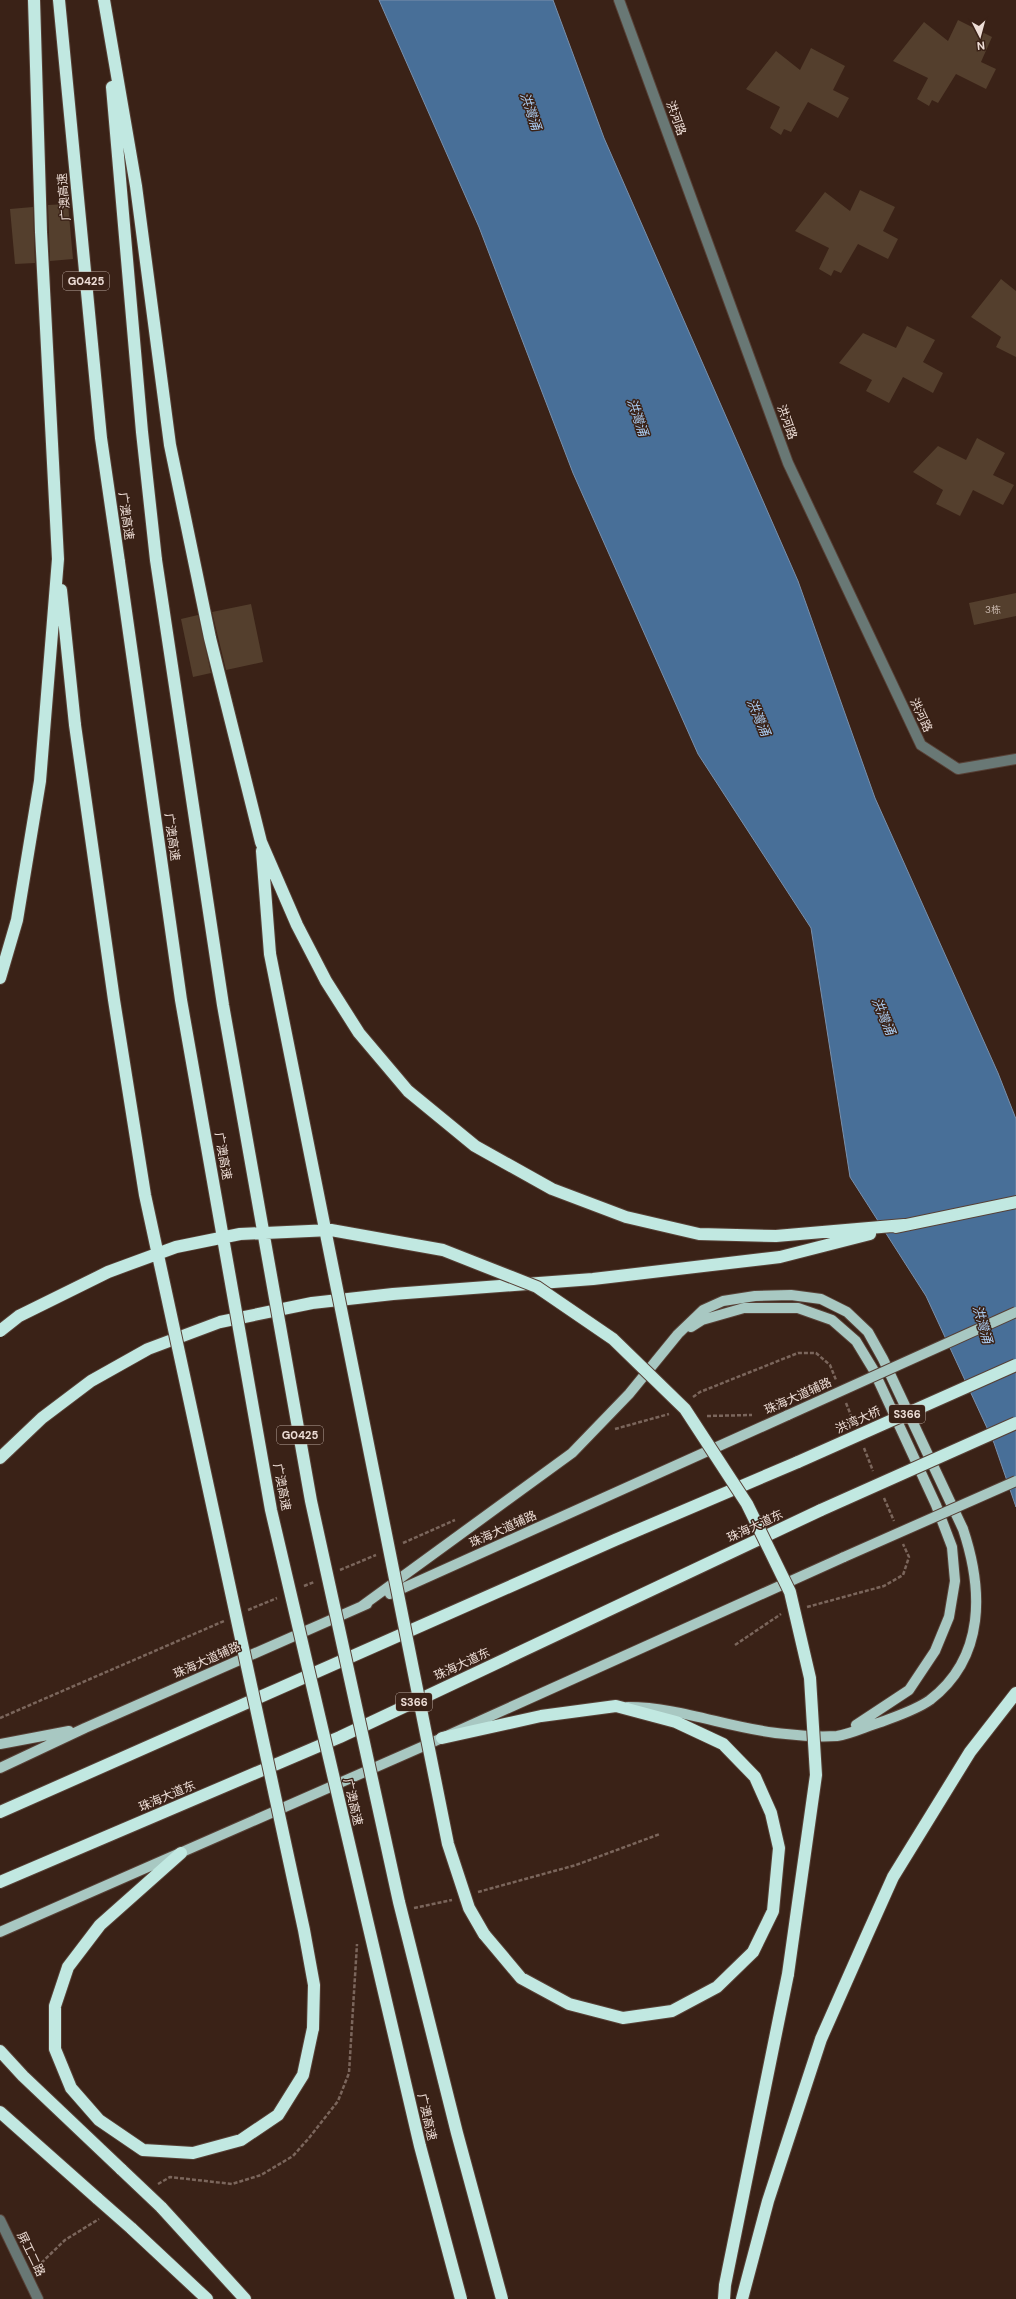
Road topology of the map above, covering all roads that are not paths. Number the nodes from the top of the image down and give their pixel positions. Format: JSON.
{"nodes":[{"id":1,"x":34,"y":0,"type":"edge"},
{"id":2,"x":59,"y":0,"type":"edge"},
{"id":3,"x":104,"y":0,"type":"edge"},
{"id":4,"x":619,"y":0,"type":"edge"},
{"id":5,"x":58,"y":559,"type":"junction"},
{"id":6,"x":1016,"y":758,"type":"edge"},
{"id":7,"x":261,"y":842,"type":"junction"},
{"id":8,"x":0,"y":978,"type":"edge"},
{"id":9,"x":1016,"y":1202,"type":"edge"},
{"id":10,"x":904,"y":1225,"type":"junction"},
{"id":11,"x":1016,"y":1312,"type":"edge"},
{"id":12,"x":0,"y":1331,"type":"edge"},
{"id":13,"x":678,"y":1334,"type":"junction"},
{"id":14,"x":1016,"y":1365,"type":"edge"},
{"id":15,"x":1016,"y":1423,"type":"edge"},
{"id":16,"x":0,"y":1458,"type":"edge"},
{"id":17,"x":1016,"y":1481,"type":"edge"},
{"id":18,"x":362,"y":1606,"type":"junction"},
{"id":19,"x":1016,"y":1693,"type":"edge"},
{"id":20,"x":616,"y":1706,"type":"junction"},
{"id":21,"x":85,"y":1728,"type":"junction"},
{"id":22,"x":838,"y":1736,"type":"junction"},
{"id":23,"x":442,"y":1738,"type":"junction"},
{"id":24,"x":0,"y":1744,"type":"edge"},
{"id":25,"x":0,"y":1768,"type":"edge"},
{"id":26,"x":0,"y":1812,"type":"edge"},
{"id":27,"x":181,"y":1853,"type":"junction"},
{"id":28,"x":0,"y":1882,"type":"edge"},
{"id":29,"x":0,"y":1932,"type":"edge"},
{"id":30,"x":0,"y":2051,"type":"edge"},
{"id":31,"x":0,"y":2112,"type":"edge"},
{"id":32,"x":0,"y":2220,"type":"edge"},
{"id":33,"x":38,"y":2299,"type":"edge"},
{"id":34,"x":207,"y":2299,"type":"edge"},
{"id":35,"x":245,"y":2299,"type":"edge"},
{"id":36,"x":461,"y":2299,"type":"edge"},
{"id":37,"x":502,"y":2299,"type":"edge"},
{"id":38,"x":724,"y":2299,"type":"edge"},
{"id":39,"x":742,"y":2299,"type":"edge"}],
"edges":[{"from":1,"to":5,"type":"highway"},
{"from":2,"to":36,"type":"highway","name":"广澳高速","number":"G0425","bridge":true},
{"from":3,"to":7,"type":"highway"},
{"from":3,"to":37,"type":"highway","name":"广澳高速","number":"G0425","bridge":true},
{"from":4,"to":6,"type":"street","name":"洪河路"},
{"from":5,"to":8,"type":"highway"},
{"from":5,"to":27,"type":"highway","bridge":true},
{"from":7,"to":10,"type":"highway"},
{"from":7,"to":20,"type":"highway","bridge":true},
{"from":9,"to":10,"type":"highway"},
{"from":10,"to":16,"type":"highway"},
{"from":11,"to":18,"type":"main road","name":"珠海大道辅路","bridge":true},
{"from":12,"to":38,"type":"highway","bridge":true},
{"from":13,"to":18,"type":"main road"},
{"from":13,"to":22,"type":"main road"},
{"from":13,"to":22,"type":"main road"},
{"from":14,"to":26,"type":"highway","name":"洪湾大桥","number":"S366","bridge":true},
{"from":15,"to":28,"type":"highway","name":"珠海大道东","number":"S366","bridge":true},
{"from":17,"to":23,"type":"main road","bridge":true},
{"from":18,"to":21,"type":"main road","name":"珠海大道辅路"},
{"from":19,"to":39,"type":"highway"},
{"from":20,"to":22,"type":"main road"},
{"from":20,"to":23,"type":"highway"},
{"from":21,"to":24,"type":"main road"},
{"from":21,"to":25,"type":"main road","name":"珠海大道辅路"},
{"from":23,"to":27,"type":"main road"},
{"from":27,"to":29,"type":"main road"},
{"from":30,"to":35,"type":"highway","bridge":true},
{"from":31,"to":34,"type":"highway","bridge":true},
{"from":32,"to":33,"type":"street","name":"屏工二路"}]}
